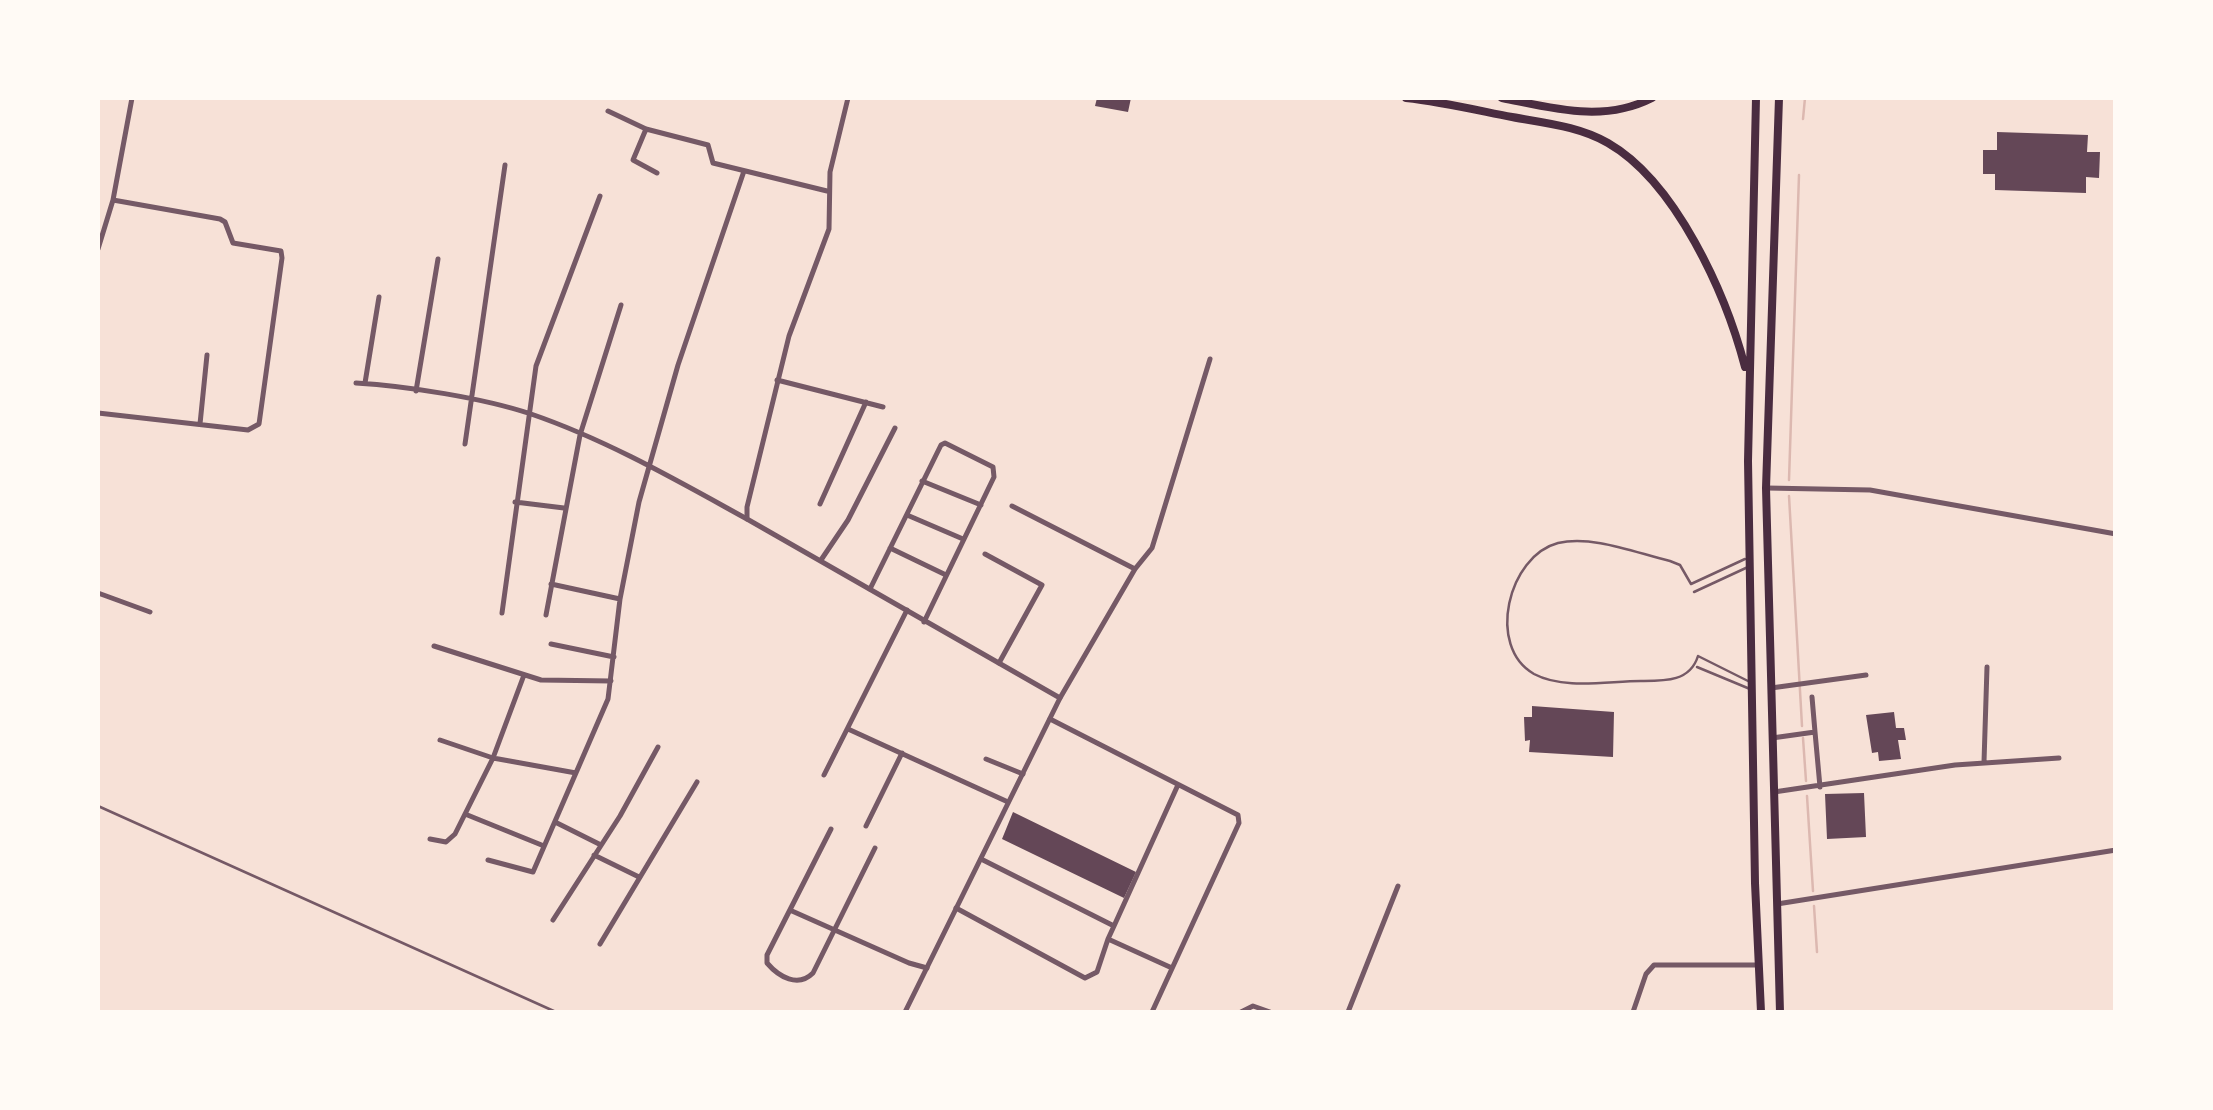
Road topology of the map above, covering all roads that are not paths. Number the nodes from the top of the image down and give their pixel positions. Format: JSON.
{"nodes":[{"id":1,"x":132,"y":98,"type":"edge"},
{"id":2,"x":848,"y":98,"type":"edge"},
{"id":3,"x":1406,"y":98,"type":"edge"},
{"id":4,"x":1502,"y":98,"type":"edge"},
{"id":5,"x":1652,"y":98,"type":"edge"},
{"id":6,"x":1756,"y":98,"type":"edge"},
{"id":7,"x":1779,"y":98,"type":"edge"},
{"id":8,"x":608,"y":111,"type":"dead end"},
{"id":9,"x":646,"y":129,"type":"junction"},
{"id":10,"x":1756,"y":131,"type":"junction"},
{"id":11,"x":1777,"y":132,"type":"junction"},
{"id":12,"x":1755,"y":164,"type":"junction"},
{"id":13,"x":1777,"y":164,"type":"junction"},
{"id":14,"x":505,"y":165,"type":"dead end"},
{"id":15,"x":744,"y":172,"type":"junction"},
{"id":16,"x":657,"y":173,"type":"dead end"},
{"id":17,"x":827,"y":191,"type":"junction"},
{"id":18,"x":600,"y":196,"type":"dead end"},
{"id":19,"x":113,"y":200,"type":"junction"},
{"id":20,"x":98,"y":249,"type":"edge"},
{"id":21,"x":438,"y":259,"type":"dead end"},
{"id":22,"x":379,"y":298,"type":"dead end"},
{"id":23,"x":621,"y":305,"type":"dead end"},
{"id":24,"x":206,"y":355,"type":"dead end"},
{"id":25,"x":1210,"y":359,"type":"dead end"},
{"id":26,"x":777,"y":380,"type":"junction"},
{"id":27,"x":1748,"y":381,"type":"junction"},
{"id":28,"x":356,"y":383,"type":"dead end"},
{"id":29,"x":366,"y":383,"type":"junction"},
{"id":30,"x":416,"y":391,"type":"junction"},
{"id":31,"x":471,"y":400,"type":"junction"},
{"id":32,"x":866,"y":402,"type":"junction"},
{"id":33,"x":883,"y":407,"type":"dead end"},
{"id":34,"x":98,"y":413,"type":"edge"},
{"id":35,"x":530,"y":414,"type":"junction"},
{"id":36,"x":200,"y":424,"type":"junction"},
{"id":37,"x":896,"y":428,"type":"dead end"},
{"id":38,"x":580,"y":435,"type":"junction"},
{"id":39,"x":465,"y":444,"type":"dead end"},
{"id":40,"x":649,"y":466,"type":"junction"},
{"id":41,"x":922,"y":481,"type":"junction"},
{"id":42,"x":1766,"y":488,"type":"junction"},
{"id":43,"x":516,"y":502,"type":"junction"},
{"id":44,"x":820,"y":504,"type":"dead end"},
{"id":45,"x":981,"y":505,"type":"junction"},
{"id":46,"x":1012,"y":506,"type":"dead end"},
{"id":47,"x":564,"y":508,"type":"junction"},
{"id":48,"x":907,"y":515,"type":"junction"},
{"id":49,"x":747,"y":520,"type":"junction"},
{"id":50,"x":2116,"y":534,"type":"edge"},
{"id":51,"x":963,"y":539,"type":"junction"},
{"id":52,"x":890,"y":548,"type":"junction"},
{"id":53,"x":985,"y":554,"type":"dead end"},
{"id":54,"x":821,"y":560,"type":"junction"},
{"id":55,"x":1749,"y":562,"type":"junction"},
{"id":56,"x":1135,"y":569,"type":"junction"},
{"id":57,"x":946,"y":576,"type":"junction"},
{"id":58,"x":552,"y":584,"type":"junction"},
{"id":59,"x":870,"y":589,"type":"junction"},
{"id":60,"x":98,"y":592,"type":"edge"},
{"id":61,"x":1694,"y":592,"type":"dead end"},
{"id":62,"x":620,"y":599,"type":"junction"},
{"id":63,"x":908,"y":610,"type":"junction"},
{"id":64,"x":150,"y":612,"type":"dead end"},
{"id":65,"x":502,"y":613,"type":"dead end"},
{"id":66,"x":546,"y":615,"type":"dead end"},
{"id":67,"x":924,"y":622,"type":"junction"},
{"id":68,"x":551,"y":644,"type":"dead end"},
{"id":69,"x":434,"y":646,"type":"dead end"},
{"id":70,"x":614,"y":657,"type":"junction"},
{"id":71,"x":998,"y":663,"type":"junction"},
{"id":72,"x":1695,"y":666,"type":"junction"},
{"id":73,"x":1987,"y":667,"type":"dead end"},
{"id":74,"x":1866,"y":675,"type":"dead end"},
{"id":75,"x":524,"y":676,"type":"junction"},
{"id":76,"x":611,"y":681,"type":"junction"},
{"id":77,"x":1752,"y":686,"type":"junction"},
{"id":78,"x":1771,"y":688,"type":"junction"},
{"id":79,"x":1060,"y":698,"type":"junction"},
{"id":80,"x":1812,"y":698,"type":"dead end"},
{"id":81,"x":1050,"y":718,"type":"junction"},
{"id":82,"x":848,"y":729,"type":"junction"},
{"id":83,"x":1815,"y":732,"type":"junction"},
{"id":84,"x":1772,"y":738,"type":"junction"},
{"id":85,"x":440,"y":740,"type":"dead end"},
{"id":86,"x":658,"y":747,"type":"dead end"},
{"id":87,"x":902,"y":753,"type":"junction"},
{"id":88,"x":493,"y":758,"type":"junction"},
{"id":89,"x":2059,"y":758,"type":"dead end"},
{"id":90,"x":986,"y":759,"type":"dead end"},
{"id":91,"x":1984,"y":762,"type":"junction"},
{"id":92,"x":576,"y":774,"type":"junction"},
{"id":93,"x":1022,"y":774,"type":"junction"},
{"id":94,"x":824,"y":775,"type":"dead end"},
{"id":95,"x":697,"y":782,"type":"dead end"},
{"id":96,"x":1178,"y":786,"type":"junction"},
{"id":97,"x":1820,"y":787,"type":"junction"},
{"id":98,"x":1774,"y":792,"type":"junction"},
{"id":99,"x":1008,"y":802,"type":"junction"},
{"id":100,"x":98,"y":806,"type":"edge"},
{"id":101,"x":465,"y":814,"type":"junction"},
{"id":102,"x":555,"y":822,"type":"junction"},
{"id":103,"x":866,"y":826,"type":"dead end"},
{"id":104,"x":831,"y":829,"type":"dead end"},
{"id":105,"x":430,"y":839,"type":"dead end"},
{"id":106,"x":601,"y":845,"type":"junction"},
{"id":107,"x":544,"y":846,"type":"junction"},
{"id":108,"x":875,"y":848,"type":"dead end"},
{"id":109,"x":2116,"y":850,"type":"edge"},
{"id":110,"x":594,"y":855,"type":"junction"},
{"id":111,"x":981,"y":859,"type":"junction"},
{"id":112,"x":488,"y":860,"type":"dead end"},
{"id":113,"x":639,"y":877,"type":"junction"},
{"id":114,"x":1755,"y":884,"type":"junction"},
{"id":115,"x":1777,"y":884,"type":"junction"},
{"id":116,"x":1398,"y":886,"type":"dead end"},
{"id":117,"x":1777,"y":904,"type":"junction"},
{"id":118,"x":956,"y":908,"type":"junction"},
{"id":119,"x":791,"y":910,"type":"junction"},
{"id":120,"x":553,"y":920,"type":"dead end"},
{"id":121,"x":1114,"y":926,"type":"junction"},
{"id":122,"x":836,"y":930,"type":"junction"},
{"id":123,"x":1108,"y":939,"type":"junction"},
{"id":124,"x":600,"y":944,"type":"dead end"},
{"id":125,"x":1759,"y":965,"type":"junction"},
{"id":126,"x":927,"y":968,"type":"junction"},
{"id":127,"x":1172,"y":968,"type":"junction"},
{"id":128,"x":556,"y":1012,"type":"edge"},
{"id":129,"x":905,"y":1012,"type":"edge"},
{"id":130,"x":1152,"y":1012,"type":"edge"},
{"id":131,"x":1241,"y":1012,"type":"edge"},
{"id":132,"x":1270,"y":1012,"type":"edge"},
{"id":133,"x":1348,"y":1012,"type":"edge"},
{"id":134,"x":1633,"y":1012,"type":"edge"},
{"id":135,"x":1761,"y":1012,"type":"edge"},
{"id":136,"x":1780,"y":1012,"type":"edge"}],
"edges":[{"from":1,"to":19,"type":"street"},
{"from":2,"to":17,"type":"street"},
{"from":3,"to":27,"type":"main road"},
{"from":4,"to":5,"type":"main road"},
{"from":6,"to":10,"type":"main road"},
{"from":7,"to":11,"type":"main road"},
{"from":8,"to":9,"type":"street"},
{"from":9,"to":15,"type":"street"},
{"from":9,"to":16,"type":"street"},
{"from":10,"to":11,"type":"main road"},
{"from":10,"to":12,"type":"main road"},
{"from":11,"to":13,"type":"main road"},
{"from":12,"to":13,"type":"main road"},
{"from":12,"to":27,"type":"main road"},
{"from":13,"to":42,"type":"main road"},
{"from":14,"to":31,"type":"street"},
{"from":15,"to":17,"type":"street"},
{"from":15,"to":40,"type":"street"},
{"from":17,"to":26,"type":"street"},
{"from":18,"to":35,"type":"street"},
{"from":19,"to":20,"type":"street"},
{"from":19,"to":36,"type":"street"},
{"from":21,"to":30,"type":"street"},
{"from":22,"to":29,"type":"street"},
{"from":23,"to":38,"type":"street"},
{"from":24,"to":36,"type":"street"},
{"from":25,"to":56,"type":"street"},
{"from":26,"to":32,"type":"street"},
{"from":26,"to":49,"type":"street"},
{"from":27,"to":55,"type":"main road"},
{"from":28,"to":29,"type":"street"},
{"from":29,"to":30,"type":"street"},
{"from":30,"to":31,"type":"street"},
{"from":31,"to":35,"type":"street"},
{"from":31,"to":39,"type":"street"},
{"from":32,"to":33,"type":"street"},
{"from":32,"to":44,"type":"street"},
{"from":34,"to":36,"type":"street"},
{"from":35,"to":38,"type":"street"},
{"from":35,"to":43,"type":"street"},
{"from":37,"to":54,"type":"street"},
{"from":38,"to":40,"type":"street"},
{"from":38,"to":47,"type":"street"},
{"from":40,"to":49,"type":"street"},
{"from":40,"to":62,"type":"street"},
{"from":41,"to":45,"type":"street"},
{"from":41,"to":45,"type":"street"},
{"from":41,"to":48,"type":"street"},
{"from":42,"to":50,"type":"street"},
{"from":42,"to":78,"type":"main road"},
{"from":43,"to":47,"type":"street"},
{"from":43,"to":65,"type":"street"},
{"from":45,"to":51,"type":"street"},
{"from":46,"to":56,"type":"street"},
{"from":47,"to":58,"type":"street"},
{"from":48,"to":51,"type":"street"},
{"from":48,"to":52,"type":"street"},
{"from":49,"to":54,"type":"street"},
{"from":51,"to":57,"type":"street"},
{"from":52,"to":57,"type":"street"},
{"from":52,"to":59,"type":"street"},
{"from":53,"to":71,"type":"street"},
{"from":54,"to":59,"type":"street"},
{"from":55,"to":61,"type":"lane"},
{"from":55,"to":72,"type":"lane"},
{"from":55,"to":77,"type":"main road"},
{"from":56,"to":79,"type":"street"},
{"from":57,"to":67,"type":"street"},
{"from":58,"to":62,"type":"street"},
{"from":58,"to":66,"type":"street"},
{"from":59,"to":63,"type":"street"},
{"from":60,"to":64,"type":"street"},
{"from":62,"to":70,"type":"street"},
{"from":63,"to":67,"type":"street"},
{"from":63,"to":82,"type":"street"},
{"from":67,"to":71,"type":"street"},
{"from":68,"to":70,"type":"street"},
{"from":69,"to":75,"type":"street"},
{"from":70,"to":76,"type":"street"},
{"from":71,"to":79,"type":"street"},
{"from":72,"to":77,"type":"lane"},
{"from":72,"to":77,"type":"lane"},
{"from":73,"to":91,"type":"street"},
{"from":74,"to":78,"type":"street"},
{"from":75,"to":76,"type":"street"},
{"from":75,"to":88,"type":"street"},
{"from":76,"to":92,"type":"street"},
{"from":77,"to":114,"type":"main road"},
{"from":78,"to":84,"type":"main road"},
{"from":79,"to":81,"type":"street"},
{"from":80,"to":83,"type":"street"},
{"from":81,"to":93,"type":"street"},
{"from":81,"to":96,"type":"street"},
{"from":82,"to":87,"type":"street"},
{"from":82,"to":94,"type":"street"},
{"from":83,"to":84,"type":"street"},
{"from":83,"to":97,"type":"street"},
{"from":84,"to":98,"type":"main road"},
{"from":85,"to":88,"type":"street"},
{"from":86,"to":106,"type":"street"},
{"from":87,"to":99,"type":"street"},
{"from":87,"to":103,"type":"street"},
{"from":88,"to":92,"type":"street"},
{"from":88,"to":101,"type":"street"},
{"from":89,"to":91,"type":"street"},
{"from":90,"to":93,"type":"street"},
{"from":91,"to":97,"type":"street"},
{"from":92,"to":102,"type":"street"},
{"from":93,"to":99,"type":"street"},
{"from":95,"to":113,"type":"street"},
{"from":96,"to":121,"type":"street"},
{"from":96,"to":127,"type":"street"},
{"from":97,"to":98,"type":"street"},
{"from":98,"to":115,"type":"main road"},
{"from":99,"to":111,"type":"street"},
{"from":100,"to":128,"type":"lane"},
{"from":101,"to":105,"type":"street"},
{"from":101,"to":107,"type":"street"},
{"from":102,"to":106,"type":"street"},
{"from":102,"to":107,"type":"street"},
{"from":104,"to":119,"type":"street"},
{"from":106,"to":110,"type":"street"},
{"from":107,"to":112,"type":"street"},
{"from":108,"to":122,"type":"street"},
{"from":109,"to":117,"type":"street"},
{"from":110,"to":113,"type":"street"},
{"from":110,"to":120,"type":"street"},
{"from":111,"to":118,"type":"street"},
{"from":111,"to":121,"type":"street"},
{"from":113,"to":124,"type":"street"},
{"from":114,"to":115,"type":"main road"},
{"from":114,"to":125,"type":"main road"},
{"from":115,"to":117,"type":"main road"},
{"from":116,"to":133,"type":"street"},
{"from":117,"to":136,"type":"main road"},
{"from":118,"to":123,"type":"street"},
{"from":118,"to":126,"type":"street"},
{"from":119,"to":122,"type":"street"},
{"from":119,"to":122,"type":"street"},
{"from":121,"to":123,"type":"street"},
{"from":122,"to":126,"type":"street"},
{"from":123,"to":127,"type":"street"},
{"from":125,"to":134,"type":"street"},
{"from":125,"to":135,"type":"main road"},
{"from":126,"to":129,"type":"street"},
{"from":127,"to":130,"type":"street"},
{"from":131,"to":132,"type":"street"}]}
